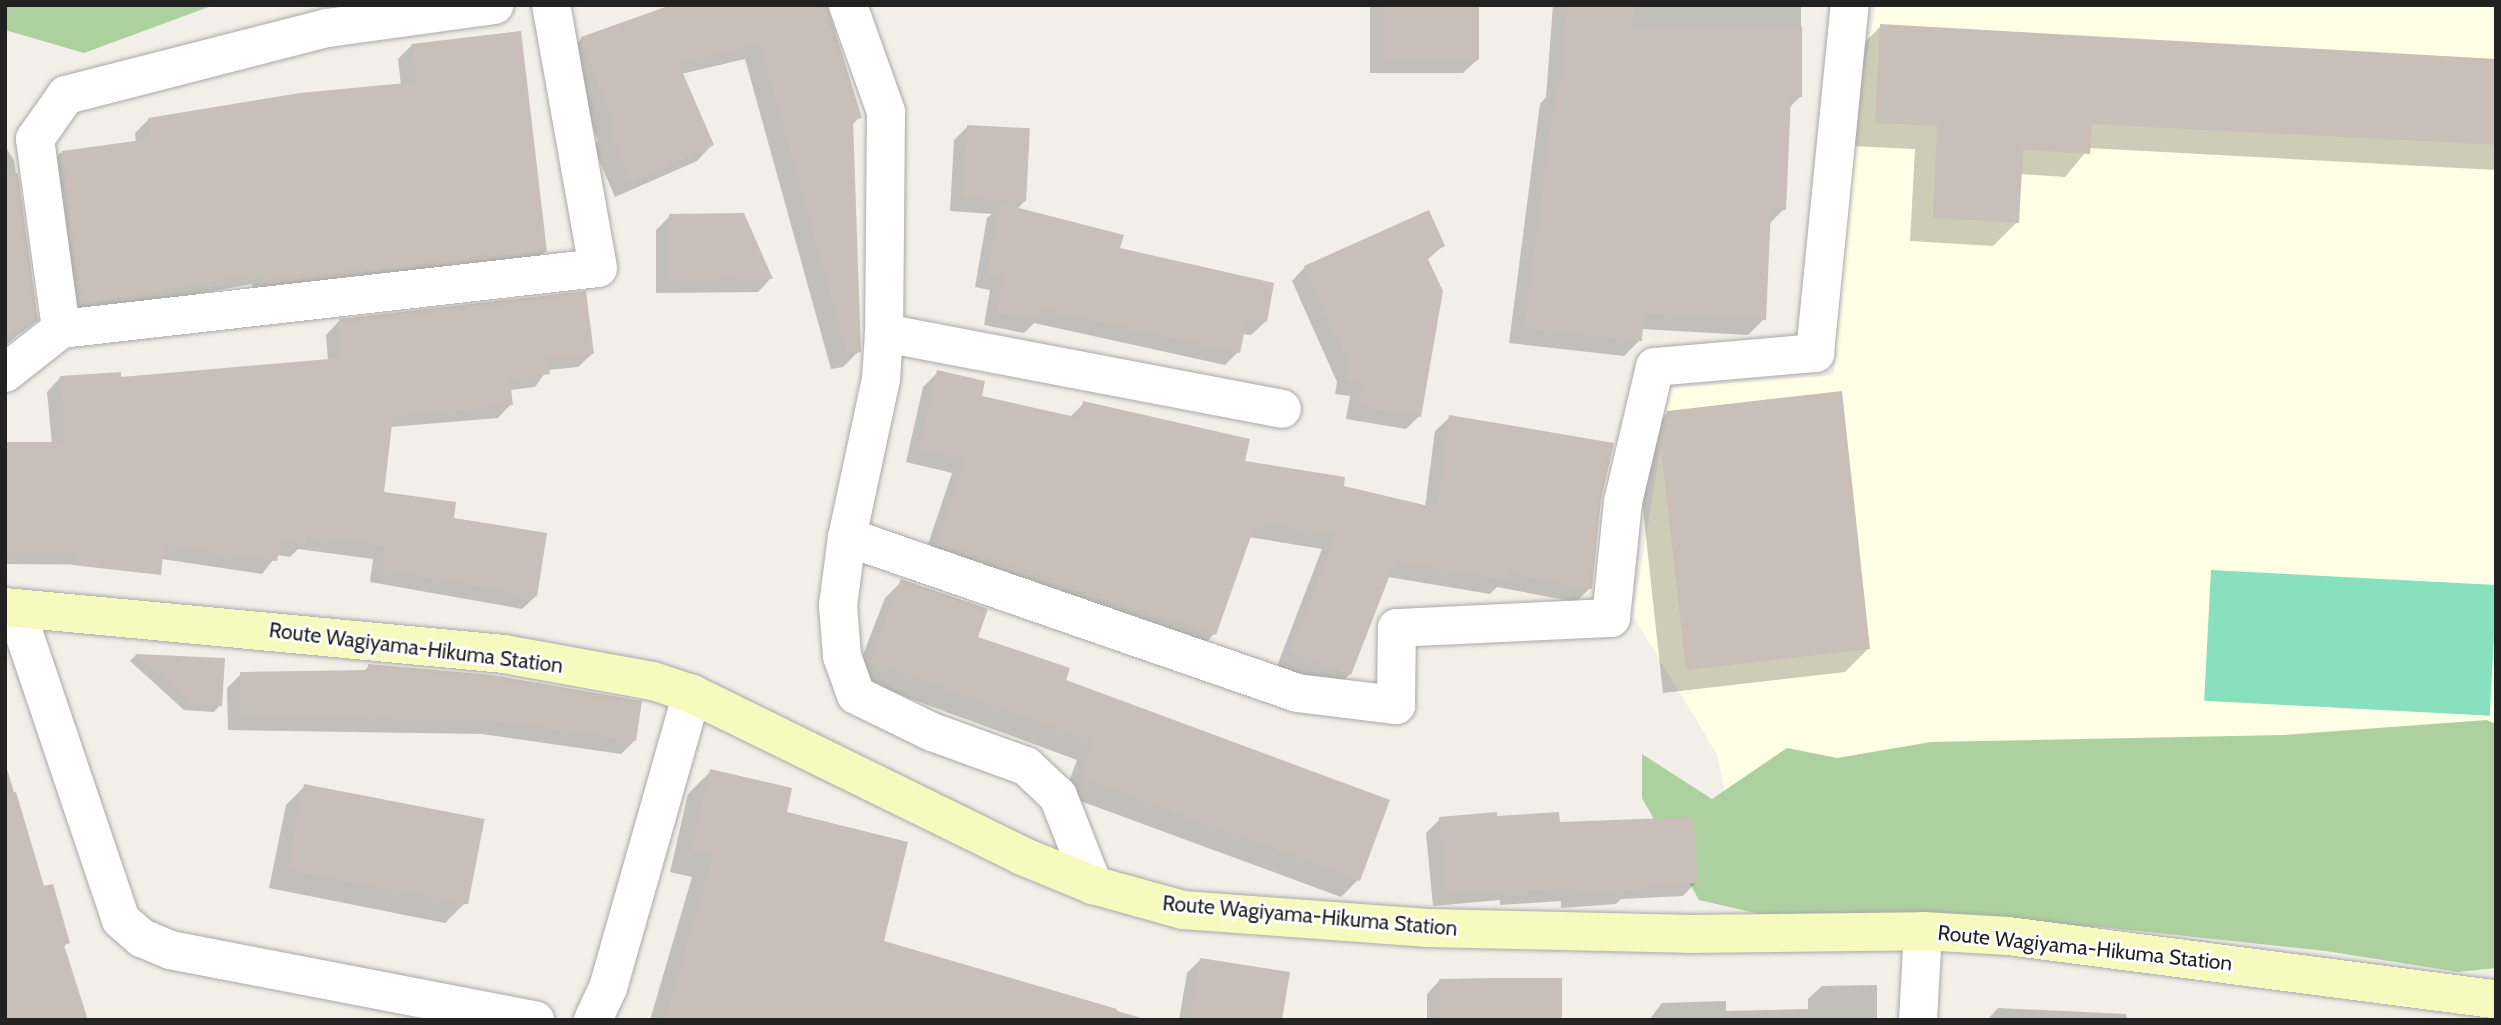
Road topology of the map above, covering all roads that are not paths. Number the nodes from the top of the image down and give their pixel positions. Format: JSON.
{"nodes":[{"id":1,"x":494,"y":5,"type":"edge"},
{"id":2,"x":551,"y":5,"type":"edge"},
{"id":3,"x":848,"y":5,"type":"edge"},
{"id":4,"x":1850,"y":5,"type":"edge"},
{"id":5,"x":61,"y":329,"type":"junction"},
{"id":6,"x":884,"y":333,"type":"junction"},
{"id":7,"x":5,"y":373,"type":"edge"},
{"id":8,"x":1282,"y":409,"type":"dead end"},
{"id":9,"x":846,"y":537,"type":"junction"},
{"id":10,"x":11,"y":609,"type":"edge"},
{"id":11,"x":692,"y":694,"type":"junction"},
{"id":12,"x":1093,"y":885,"type":"junction"},
{"id":13,"x":1923,"y":932,"type":"junction"},
{"id":14,"x":2496,"y":999,"type":"edge"},
{"id":15,"x":535,"y":1020,"type":"edge"},
{"id":16,"x":593,"y":1020,"type":"edge"},
{"id":17,"x":1918,"y":1020,"type":"edge"}],
"edges":[{"from":1,"to":5,"type":"street"},
{"from":2,"to":5,"type":"street"},
{"from":3,"to":6,"type":"street"},
{"from":4,"to":9,"type":"street"},
{"from":5,"to":7,"type":"street"},
{"from":6,"to":8,"type":"street"},
{"from":6,"to":9,"type":"street"},
{"from":9,"to":12,"type":"street"},
{"from":10,"to":11,"type":"main road","name":"Route Wagiyama-Hikuma Station"},
{"from":10,"to":15,"type":"street"},
{"from":11,"to":12,"type":"main road","name":"Route Wagiyama-Hikuma Station"},
{"from":11,"to":16,"type":"street"},
{"from":12,"to":13,"type":"main road","name":"Route Wagiyama-Hikuma Station"},
{"from":13,"to":14,"type":"main road","name":"Route Wagiyama-Hikuma Station"},
{"from":13,"to":17,"type":"street"}]}
